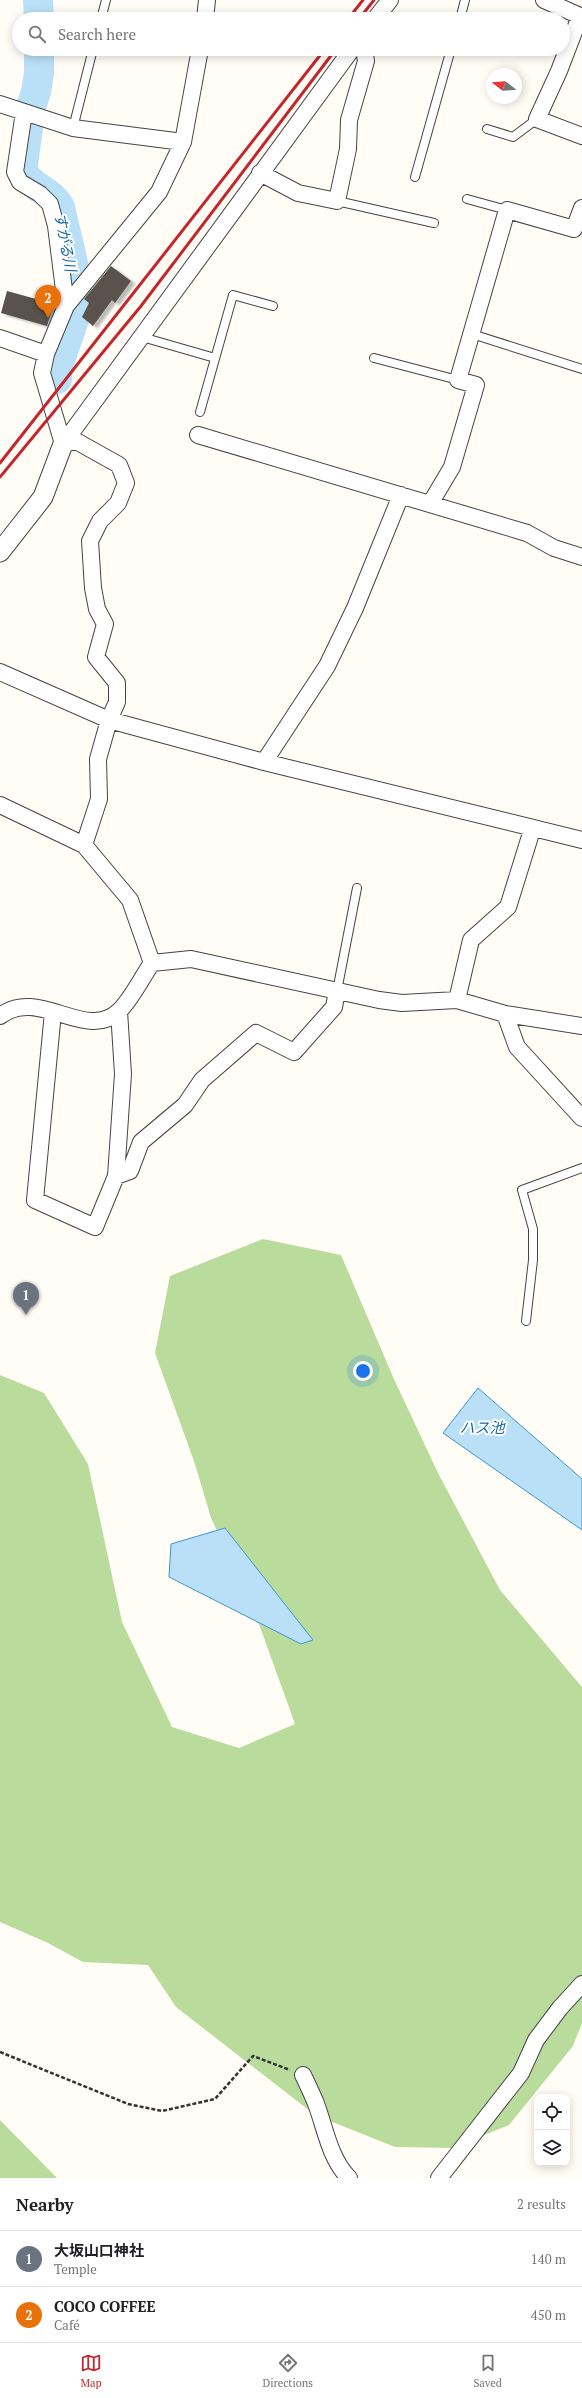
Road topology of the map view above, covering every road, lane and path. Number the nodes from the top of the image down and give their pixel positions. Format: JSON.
{"nodes":[{"id":1,"x":106,"y":0,"type":"edge"},
{"id":2,"x":207,"y":0,"type":"edge"},
{"id":3,"x":390,"y":0,"type":"edge"},
{"id":4,"x":465,"y":0,"type":"edge"},
{"id":5,"x":544,"y":0,"type":"edge"},
{"id":6,"x":563,"y":4,"type":"edge"},
{"id":7,"x":103,"y":12,"type":"edge"},
{"id":8,"x":206,"y":12,"type":"edge"},
{"id":9,"x":381,"y":12,"type":"edge"},
{"id":10,"x":462,"y":12,"type":"edge"},
{"id":11,"x":581,"y":17,"type":"edge"},
{"id":12,"x":570,"y":44,"type":"edge"},
{"id":13,"x":91,"y":56,"type":"edge"},
{"id":14,"x":199,"y":56,"type":"edge"},
{"id":15,"x":347,"y":56,"type":"edge"},
{"id":16,"x":365,"y":56,"type":"edge"},
{"id":17,"x":449,"y":56,"type":"edge"},
{"id":18,"x":565,"y":56,"type":"edge"},
{"id":19,"x":0,"y":104,"type":"edge"},
{"id":20,"x":29,"y":113,"type":"junction"},
{"id":21,"x":537,"y":119,"type":"junction"},
{"id":22,"x":73,"y":128,"type":"junction"},
{"id":23,"x":487,"y":129,"type":"dead end"},
{"id":24,"x":582,"y":136,"type":"edge"},
{"id":25,"x":183,"y":142,"type":"junction"},
{"id":26,"x":260,"y":173,"type":"junction"},
{"id":27,"x":415,"y":177,"type":"dead end"},
{"id":28,"x":467,"y":199,"type":"dead end"},
{"id":29,"x":336,"y":201,"type":"junction"},
{"id":30,"x":582,"y":208,"type":"edge"},
{"id":31,"x":507,"y":210,"type":"junction"},
{"id":32,"x":434,"y":223,"type":"dead end"},
{"id":33,"x":74,"y":297,"type":"junction"},
{"id":34,"x":273,"y":306,"type":"dead end"},
{"id":35,"x":472,"y":334,"type":"junction"},
{"id":36,"x":142,"y":337,"type":"junction"},
{"id":37,"x":0,"y":338,"type":"edge"},
{"id":38,"x":46,"y":354,"type":"junction"},
{"id":39,"x":215,"y":358,"type":"junction"},
{"id":40,"x":374,"y":358,"type":"dead end"},
{"id":41,"x":582,"y":369,"type":"edge"},
{"id":42,"x":458,"y":380,"type":"junction"},
{"id":43,"x":200,"y":412,"type":"dead end"},
{"id":44,"x":198,"y":435,"type":"dead end"},
{"id":45,"x":63,"y":444,"type":"junction"},
{"id":46,"x":401,"y":495,"type":"junction"},
{"id":47,"x":430,"y":504,"type":"junction"},
{"id":48,"x":0,"y":552,"type":"edge"},
{"id":49,"x":582,"y":557,"type":"edge"},
{"id":50,"x":0,"y":672,"type":"edge"},
{"id":51,"x":109,"y":720,"type":"junction"},
{"id":52,"x":264,"y":762,"type":"junction"},
{"id":53,"x":0,"y":805,"type":"edge"},
{"id":54,"x":532,"y":830,"type":"junction"},
{"id":55,"x":582,"y":840,"type":"edge"},
{"id":56,"x":84,"y":845,"type":"junction"},
{"id":57,"x":357,"y":888,"type":"dead end"},
{"id":58,"x":152,"y":963,"type":"junction"},
{"id":59,"x":338,"y":991,"type":"junction"},
{"id":60,"x":457,"y":1000,"type":"junction"},
{"id":61,"x":119,"y":1011,"type":"junction"},
{"id":62,"x":53,"y":1012,"type":"junction"},
{"id":63,"x":505,"y":1014,"type":"junction"},
{"id":64,"x":0,"y":1016,"type":"edge"},
{"id":65,"x":582,"y":1026,"type":"edge"},
{"id":66,"x":582,"y":1118,"type":"edge"},
{"id":67,"x":582,"y":1168,"type":"edge"},
{"id":68,"x":116,"y":1176,"type":"junction"},
{"id":69,"x":526,"y":1321,"type":"dead end"},
{"id":70,"x":582,"y":1984,"type":"edge"},
{"id":71,"x":0,"y":2052,"type":"edge"},
{"id":72,"x":303,"y":2075,"type":"joint"},
{"id":73,"x":349,"y":2178,"type":"edge"},
{"id":74,"x":439,"y":2178,"type":"edge"}],
"edges":[{"from":1,"to":7,"type":"lane"},
{"from":2,"to":8,"type":"street"},
{"from":3,"to":9,"type":"street"},
{"from":4,"to":10,"type":"lane"},
{"from":5,"to":6,"type":"street"},
{"from":6,"to":11,"type":"street"},
{"from":11,"to":12,"type":"street"},
{"from":13,"to":22,"type":"lane"},
{"from":14,"to":25,"type":"street"},
{"from":15,"to":26,"type":"street"},
{"from":16,"to":29,"type":"street"},
{"from":17,"to":27,"type":"lane"},
{"from":18,"to":21,"type":"street"},
{"from":19,"to":20,"type":"street"},
{"from":20,"to":22,"type":"street"},
{"from":20,"to":33,"type":"street"},
{"from":21,"to":23,"type":"lane"},
{"from":21,"to":24,"type":"street"},
{"from":22,"to":25,"type":"street"},
{"from":25,"to":33,"type":"street"},
{"from":26,"to":29,"type":"street"},
{"from":26,"to":36,"type":"street"},
{"from":28,"to":31,"type":"lane"},
{"from":29,"to":32,"type":"lane"},
{"from":30,"to":31,"type":"street"},
{"from":31,"to":35,"type":"street"},
{"from":33,"to":38,"type":"street"},
{"from":34,"to":39,"type":"lane"},
{"from":35,"to":41,"type":"lane"},
{"from":35,"to":42,"type":"street"},
{"from":36,"to":39,"type":"lane"},
{"from":36,"to":45,"type":"street"},
{"from":37,"to":38,"type":"street"},
{"from":38,"to":45,"type":"street"},
{"from":39,"to":43,"type":"lane"},
{"from":40,"to":42,"type":"lane"},
{"from":42,"to":47,"type":"street"},
{"from":44,"to":46,"type":"street"},
{"from":45,"to":48,"type":"street"},
{"from":45,"to":51,"type":"street"},
{"from":46,"to":47,"type":"street"},
{"from":46,"to":52,"type":"street"},
{"from":47,"to":49,"type":"street"},
{"from":50,"to":51,"type":"street"},
{"from":51,"to":52,"type":"street"},
{"from":51,"to":56,"type":"street"},
{"from":52,"to":54,"type":"street"},
{"from":53,"to":56,"type":"street"},
{"from":54,"to":55,"type":"street"},
{"from":54,"to":60,"type":"street"},
{"from":56,"to":58,"type":"street"},
{"from":57,"to":59,"type":"lane"},
{"from":58,"to":59,"type":"street"},
{"from":58,"to":61,"type":"street"},
{"from":59,"to":60,"type":"street"},
{"from":59,"to":68,"type":"street"},
{"from":60,"to":63,"type":"street"},
{"from":61,"to":62,"type":"street"},
{"from":61,"to":68,"type":"street"},
{"from":62,"to":64,"type":"street"},
{"from":62,"to":68,"type":"street"},
{"from":63,"to":65,"type":"street"},
{"from":63,"to":66,"type":"street"},
{"from":67,"to":69,"type":"lane"},
{"from":70,"to":74,"type":"street"},
{"from":71,"to":72,"type":"path"},
{"from":72,"to":73,"type":"street"}]}
